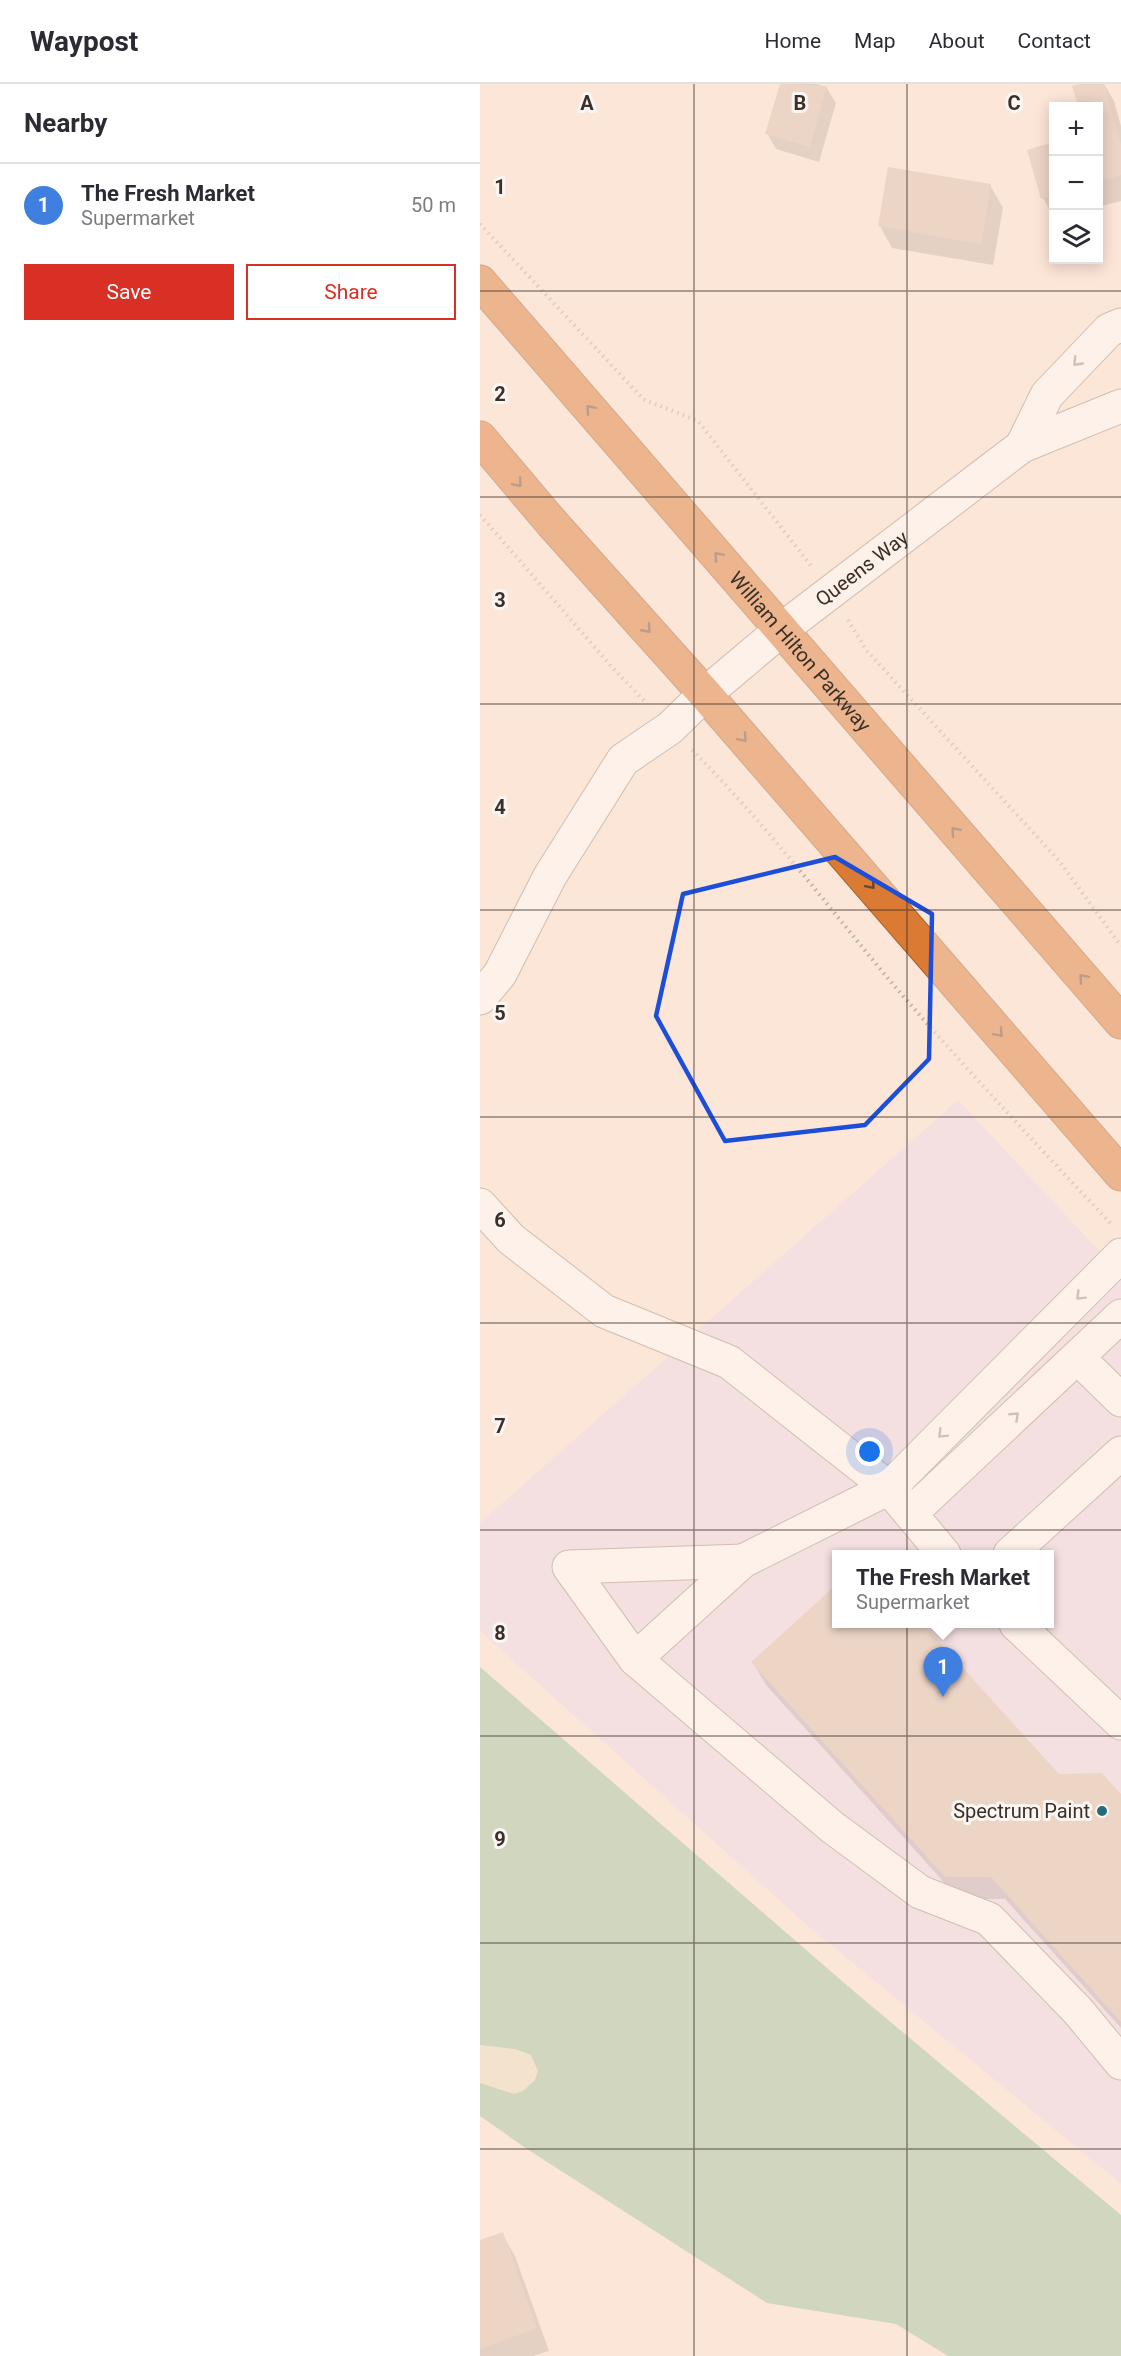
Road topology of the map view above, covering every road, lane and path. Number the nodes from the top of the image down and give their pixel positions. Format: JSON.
{"nodes":[{"id":1,"x":480,"y":224,"type":"edge"},
{"id":2,"x":480,"y":282,"type":"edge"},
{"id":3,"x":1121,"y":324,"type":"edge"},
{"id":4,"x":1121,"y":406,"type":"edge"},
{"id":5,"x":480,"y":438,"type":"edge"},
{"id":6,"x":1022,"y":446,"type":"junction"},
{"id":7,"x":480,"y":515,"type":"edge"},
{"id":8,"x":831,"y":592,"type":"junction"},
{"id":9,"x":781,"y":630,"type":"junction"},
{"id":10,"x":705,"y":694,"type":"junction"},
{"id":11,"x":670,"y":728,"type":"junction"},
{"id":12,"x":1121,"y":945,"type":"edge"},
{"id":13,"x":480,"y":998,"type":"edge"},
{"id":14,"x":1121,"y":1022,"type":"edge"},
{"id":15,"x":1121,"y":1174,"type":"edge"},
{"id":16,"x":480,"y":1205,"type":"edge"},
{"id":17,"x":1117,"y":1240,"type":"edge"},
{"id":18,"x":1121,"y":1316,"type":"edge"},
{"id":19,"x":1078,"y":1358,"type":"junction"},
{"id":20,"x":1121,"y":1400,"type":"edge"},
{"id":21,"x":1121,"y":1453,"type":"edge"},
{"id":22,"x":889,"y":1488,"type":"junction"},
{"id":23,"x":911,"y":1513,"type":"junction"},
{"id":24,"x":941,"y":1550,"type":"edge"},
{"id":25,"x":1014,"y":1550,"type":"edge"},
{"id":26,"x":743,"y":1561,"type":"junction"},
{"id":27,"x":1021,"y":1628,"type":"edge"},
{"id":28,"x":635,"y":1659,"type":"junction"},
{"id":29,"x":1121,"y":1723,"type":"edge"},
{"id":30,"x":1121,"y":2063,"type":"edge"}],
"edges":[{"from":1,"to":8,"type":"path"},
{"from":9,"to":2,"type":"highway","name":"William Hilton Parkway","one_way":true},
{"from":3,"to":6,"type":"street","name":"Queens Way","one_way":true},
{"from":4,"to":6,"type":"street","name":"Queens Way"},
{"from":5,"to":10,"type":"highway","one_way":true},
{"from":6,"to":8,"type":"street","name":"Queens Way"},
{"from":7,"to":11,"type":"path"},
{"from":8,"to":9,"type":"street","name":"Queens Way"},
{"from":8,"to":12,"type":"path"},
{"from":9,"to":10,"type":"street","name":"Queens Way"},
{"from":14,"to":9,"type":"highway","name":"William Hilton Parkway","one_way":true},
{"from":10,"to":11,"type":"street","name":"Queens Way"},
{"from":10,"to":15,"type":"highway","one_way":true},
{"from":11,"to":13,"type":"street","name":"Queens Way"},
{"from":11,"to":17,"type":"path"},
{"from":16,"to":22,"type":"street"},
{"from":17,"to":22,"type":"street","one_way":true},
{"from":18,"to":19,"type":"street"},
{"from":19,"to":20,"type":"street"},
{"from":23,"to":19,"type":"street","one_way":true},
{"from":21,"to":25,"type":"street"},
{"from":22,"to":23,"type":"street"},
{"from":22,"to":26,"type":"street"},
{"from":23,"to":24,"type":"street"},
{"from":26,"to":28,"type":"street"},
{"from":26,"to":28,"type":"street"},
{"from":27,"to":29,"type":"street"},
{"from":28,"to":30,"type":"street"}]}
